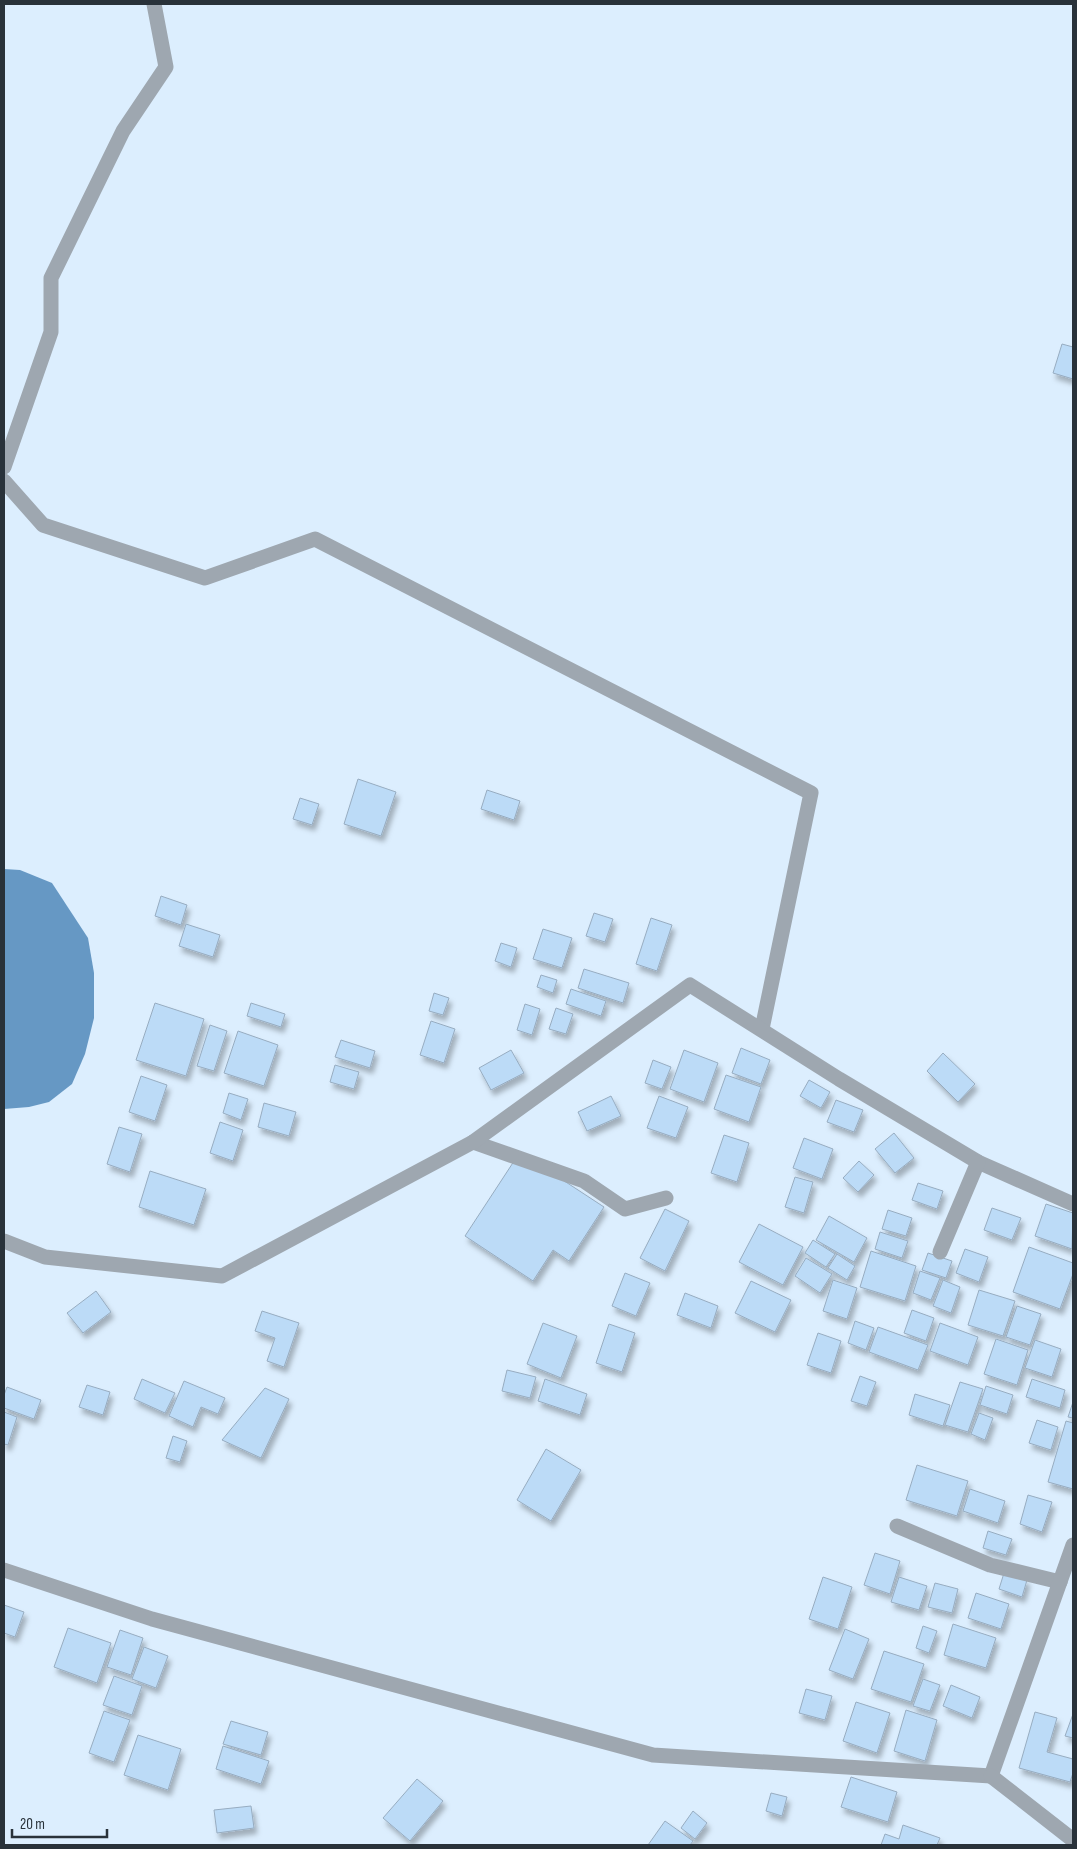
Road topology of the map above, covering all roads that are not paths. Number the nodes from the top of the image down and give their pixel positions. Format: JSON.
{"nodes":[{"id":1,"x":154,"y":4,"type":"edge"},
{"id":2,"x":4,"y":468,"type":"edge"},
{"id":3,"x":4,"y":481,"type":"edge"},
{"id":4,"x":762,"y":1029,"type":"junction"},
{"id":5,"x":473,"y":1142,"type":"junction"},
{"id":6,"x":978,"y":1162,"type":"junction"},
{"id":7,"x":666,"y":1198,"type":"dead end"},
{"id":8,"x":1073,"y":1204,"type":"edge"},
{"id":9,"x":4,"y":1241,"type":"edge"},
{"id":10,"x":940,"y":1252,"type":"dead end"},
{"id":11,"x":897,"y":1526,"type":"dead end"},
{"id":12,"x":1073,"y":1546,"type":"edge"},
{"id":13,"x":4,"y":1570,"type":"edge"},
{"id":14,"x":1060,"y":1582,"type":"junction"},
{"id":15,"x":991,"y":1776,"type":"junction"},
{"id":16,"x":1073,"y":1840,"type":"edge"}],
"edges":[{"from":1,"to":2,"type":"street"},
{"from":3,"to":4,"type":"street"},
{"from":4,"to":5,"type":"street"},
{"from":4,"to":6,"type":"street"},
{"from":5,"to":7,"type":"street"},
{"from":5,"to":9,"type":"street"},
{"from":6,"to":8,"type":"street"},
{"from":6,"to":10,"type":"street"},
{"from":11,"to":14,"type":"street"},
{"from":12,"to":14,"type":"street"},
{"from":13,"to":15,"type":"street"},
{"from":14,"to":15,"type":"street"},
{"from":15,"to":16,"type":"street"}]}
